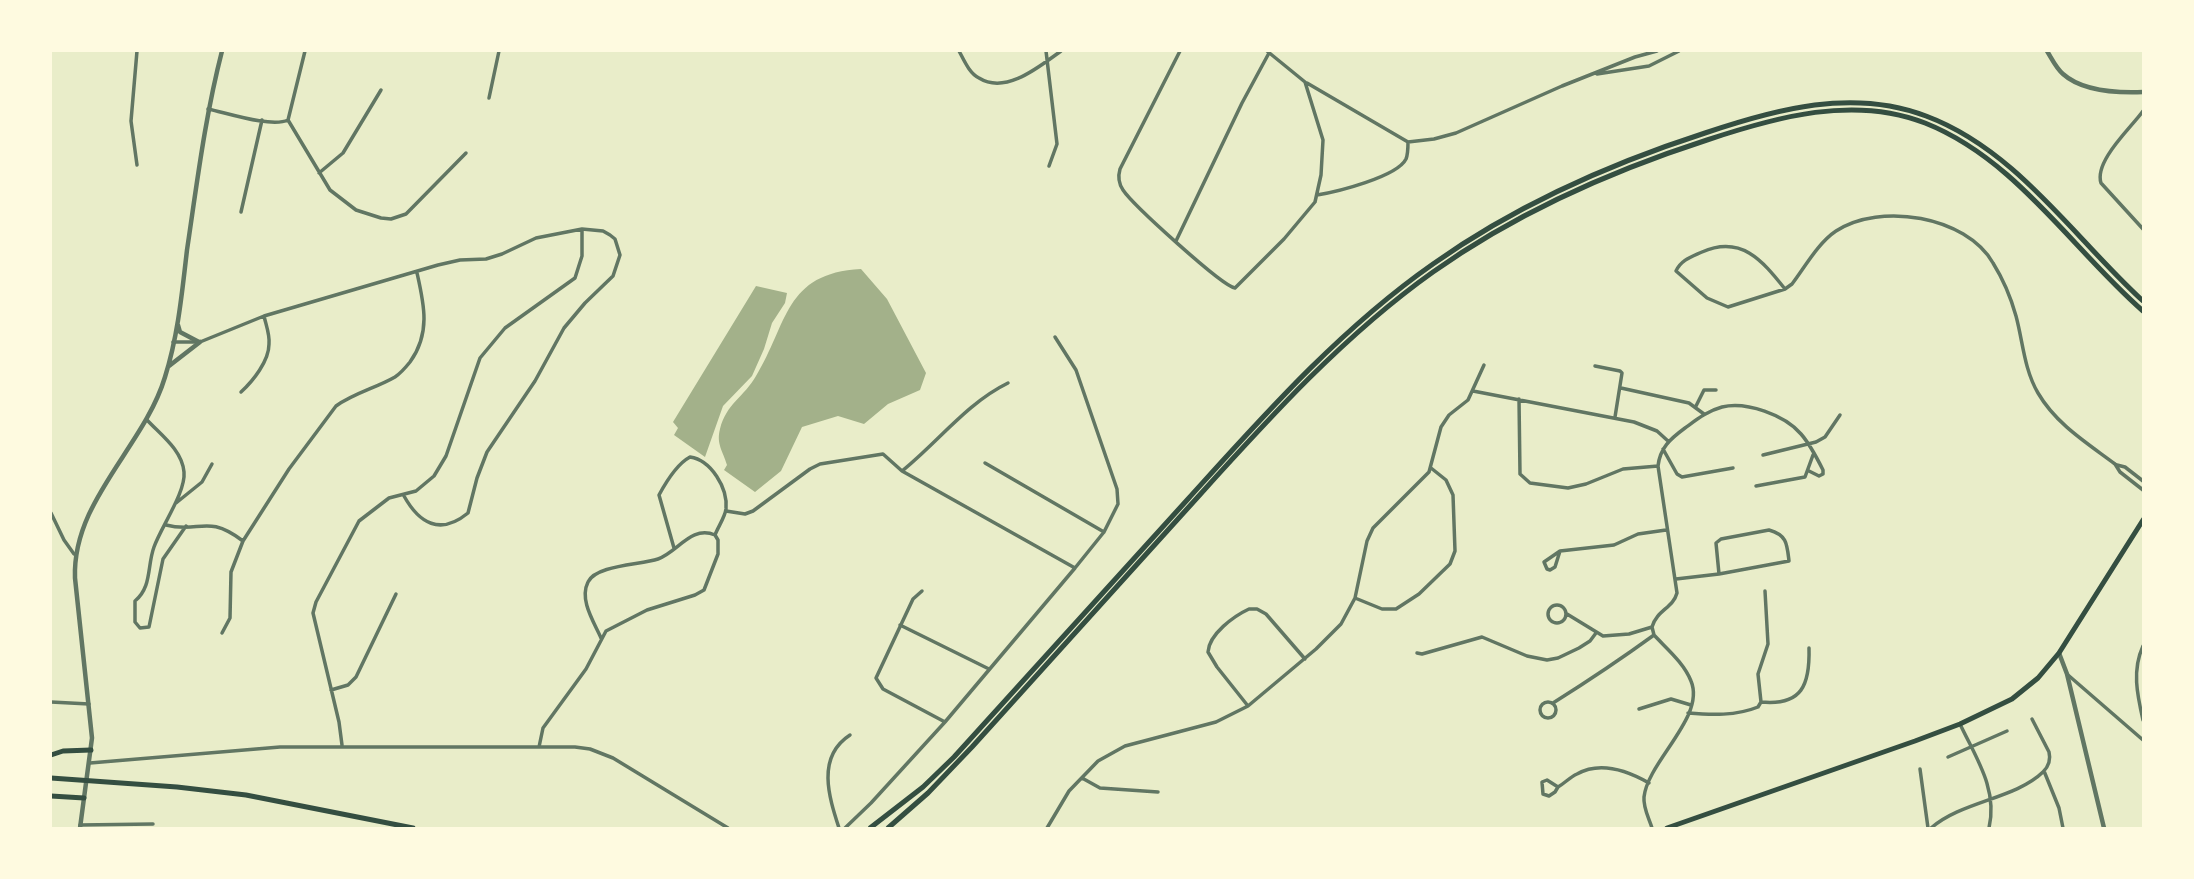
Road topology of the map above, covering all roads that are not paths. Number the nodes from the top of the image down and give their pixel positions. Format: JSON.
{"nodes":[{"id":1,"x":137,"y":51,"type":"edge"},
{"id":2,"x":222,"y":51,"type":"edge"},
{"id":3,"x":305,"y":51,"type":"edge"},
{"id":4,"x":499,"y":51,"type":"edge"},
{"id":5,"x":959,"y":51,"type":"edge"},
{"id":6,"x":1046,"y":51,"type":"edge"},
{"id":7,"x":1060,"y":51,"type":"edge"},
{"id":8,"x":1180,"y":51,"type":"edge"},
{"id":9,"x":1657,"y":51,"type":"edge"},
{"id":10,"x":1679,"y":51,"type":"edge"},
{"id":11,"x":2047,"y":51,"type":"edge"},
{"id":12,"x":1268,"y":52,"type":"edge"},
{"id":13,"x":1047,"y":61,"type":"junction"},
{"id":14,"x":1595,"y":74,"type":"junction"},
{"id":15,"x":1305,"y":82,"type":"junction"},
{"id":16,"x":380,"y":90,"type":"dead end"},
{"id":17,"x":2143,"y":92,"type":"edge"},
{"id":18,"x":489,"y":98,"type":"dead end"},
{"id":19,"x":207,"y":109,"type":"junction"},
{"id":20,"x":2143,"y":111,"type":"edge"},
{"id":21,"x":262,"y":120,"type":"junction"},
{"id":22,"x":288,"y":120,"type":"junction"},
{"id":23,"x":1408,"y":142,"type":"junction"},
{"id":24,"x":466,"y":153,"type":"dead end"},
{"id":25,"x":136,"y":165,"type":"dead end"},
{"id":26,"x":1049,"y":166,"type":"dead end"},
{"id":27,"x":319,"y":173,"type":"junction"},
{"id":28,"x":1317,"y":195,"type":"junction"},
{"id":29,"x":241,"y":212,"type":"dead end"},
{"id":30,"x":582,"y":229,"type":"junction"},
{"id":31,"x":2143,"y":229,"type":"edge"},
{"id":32,"x":1176,"y":241,"type":"junction"},
{"id":33,"x":417,"y":273,"type":"junction"},
{"id":34,"x":1785,"y":289,"type":"junction"},
{"id":35,"x":2143,"y":301,"type":"edge"},
{"id":36,"x":2143,"y":311,"type":"edge"},
{"id":37,"x":264,"y":316,"type":"junction"},
{"id":38,"x":177,"y":324,"type":"junction"},
{"id":39,"x":1055,"y":337,"type":"dead end"},
{"id":40,"x":173,"y":342,"type":"junction"},
{"id":41,"x":200,"y":342,"type":"junction"},
{"id":42,"x":1484,"y":365,"type":"dead end"},
{"id":43,"x":168,"y":366,"type":"junction"},
{"id":44,"x":1595,"y":366,"type":"dead end"},
{"id":45,"x":1009,"y":383,"type":"dead end"},
{"id":46,"x":1621,"y":388,"type":"junction"},
{"id":47,"x":1716,"y":390,"type":"dead end"},
{"id":48,"x":1473,"y":391,"type":"junction"},
{"id":49,"x":241,"y":392,"type":"dead end"},
{"id":50,"x":1519,"y":399,"type":"junction"},
{"id":51,"x":1696,"y":407,"type":"junction"},
{"id":52,"x":1704,"y":414,"type":"junction"},
{"id":53,"x":1840,"y":415,"type":"dead end"},
{"id":54,"x":1615,"y":417,"type":"junction"},
{"id":55,"x":147,"y":420,"type":"junction"},
{"id":56,"x":1668,"y":442,"type":"junction"},
{"id":57,"x":1808,"y":443,"type":"junction"},
{"id":58,"x":1663,"y":449,"type":"junction"},
{"id":59,"x":1763,"y":454,"type":"dead end"},
{"id":60,"x":1813,"y":456,"type":"junction"},
{"id":61,"x":985,"y":463,"type":"dead end"},
{"id":62,"x":212,"y":464,"type":"dead end"},
{"id":63,"x":2115,"y":464,"type":"junction"},
{"id":64,"x":1658,"y":466,"type":"junction"},
{"id":65,"x":1430,"y":468,"type":"junction"},
{"id":66,"x":1733,"y":468,"type":"dead end"},
{"id":67,"x":902,"y":471,"type":"junction"},
{"id":68,"x":1809,"y":471,"type":"junction"},
{"id":69,"x":2143,"y":481,"type":"edge"},
{"id":70,"x":1756,"y":486,"type":"dead end"},
{"id":71,"x":2143,"y":490,"type":"edge"},
{"id":72,"x":404,"y":496,"type":"junction"},
{"id":73,"x":174,"y":505,"type":"junction"},
{"id":74,"x":726,"y":511,"type":"junction"},
{"id":75,"x":51,"y":513,"type":"edge"},
{"id":76,"x":2143,"y":520,"type":"edge"},
{"id":77,"x":166,"y":524,"type":"junction"},
{"id":78,"x":186,"y":526,"type":"junction"},
{"id":79,"x":1667,"y":530,"type":"junction"},
{"id":80,"x":1104,"y":532,"type":"junction"},
{"id":81,"x":715,"y":535,"type":"junction"},
{"id":82,"x":243,"y":541,"type":"junction"},
{"id":83,"x":674,"y":548,"type":"junction"},
{"id":84,"x":1560,"y":551,"type":"junction"},
{"id":85,"x":74,"y":554,"type":"junction"},
{"id":86,"x":1075,"y":568,"type":"junction"},
{"id":87,"x":1719,"y":573,"type":"junction"},
{"id":88,"x":1676,"y":579,"type":"junction"},
{"id":89,"x":1765,"y":591,"type":"dead end"},
{"id":90,"x":922,"y":592,"type":"dead end"},
{"id":91,"x":396,"y":594,"type":"dead end"},
{"id":92,"x":1355,"y":597,"type":"junction"},
{"id":93,"x":1567,"y":614,"type":"junction"},
{"id":94,"x":900,"y":625,"type":"junction"},
{"id":95,"x":1652,"y":627,"type":"junction"},
{"id":96,"x":222,"y":633,"type":"dead end"},
{"id":97,"x":1596,"y":633,"type":"junction"},
{"id":98,"x":1654,"y":635,"type":"junction"},
{"id":99,"x":601,"y":638,"type":"junction"},
{"id":100,"x":2143,"y":646,"type":"edge"},
{"id":101,"x":1809,"y":648,"type":"dead end"},
{"id":102,"x":1417,"y":653,"type":"dead end"},
{"id":103,"x":2059,"y":653,"type":"junction"},
{"id":104,"x":1305,"y":659,"type":"junction"},
{"id":105,"x":990,"y":669,"type":"junction"},
{"id":106,"x":2067,"y":674,"type":"junction"},
{"id":107,"x":331,"y":690,"type":"junction"},
{"id":108,"x":51,"y":702,"type":"edge"},
{"id":109,"x":1760,"y":702,"type":"junction"},
{"id":110,"x":1553,"y":703,"type":"junction"},
{"id":111,"x":89,"y":704,"type":"junction"},
{"id":112,"x":1691,"y":705,"type":"junction"},
{"id":113,"x":1248,"y":706,"type":"junction"},
{"id":114,"x":1639,"y":709,"type":"dead end"},
{"id":115,"x":1688,"y":713,"type":"junction"},
{"id":116,"x":2032,"y":719,"type":"dead end"},
{"id":117,"x":2143,"y":720,"type":"edge"},
{"id":118,"x":945,"y":722,"type":"junction"},
{"id":119,"x":1960,"y":724,"type":"junction"},
{"id":120,"x":2007,"y":731,"type":"dead end"},
{"id":121,"x":850,"y":735,"type":"dead end"},
{"id":122,"x":2143,"y":740,"type":"edge"},
{"id":123,"x":342,"y":746,"type":"junction"},
{"id":124,"x":539,"y":748,"type":"junction"},
{"id":125,"x":1972,"y":748,"type":"junction"},
{"id":126,"x":92,"y":750,"type":"junction"},
{"id":127,"x":51,"y":755,"type":"edge"},
{"id":128,"x":1948,"y":757,"type":"dead end"},
{"id":129,"x":90,"y":763,"type":"junction"},
{"id":130,"x":1920,"y":769,"type":"dead end"},
{"id":131,"x":2044,"y":771,"type":"junction"},
{"id":132,"x":51,"y":776,"type":"edge"},
{"id":133,"x":1083,"y":778,"type":"junction"},
{"id":134,"x":1649,"y":783,"type":"junction"},
{"id":135,"x":1558,"y":787,"type":"junction"},
{"id":136,"x":1158,"y":792,"type":"dead end"},
{"id":137,"x":51,"y":796,"type":"edge"},
{"id":138,"x":1992,"y":797,"type":"junction"},
{"id":139,"x":84,"y":798,"type":"junction"},
{"id":140,"x":153,"y":824,"type":"dead end"},
{"id":141,"x":80,"y":827,"type":"edge"},
{"id":142,"x":392,"y":827,"type":"edge"},
{"id":143,"x":413,"y":828,"type":"edge"},
{"id":144,"x":728,"y":828,"type":"edge"},
{"id":145,"x":839,"y":828,"type":"edge"},
{"id":146,"x":845,"y":828,"type":"edge"},
{"id":147,"x":870,"y":828,"type":"edge"},
{"id":148,"x":888,"y":828,"type":"edge"},
{"id":149,"x":1047,"y":828,"type":"edge"},
{"id":150,"x":1652,"y":828,"type":"edge"},
{"id":151,"x":1667,"y":828,"type":"edge"},
{"id":152,"x":1930,"y":828,"type":"edge"},
{"id":153,"x":1989,"y":828,"type":"edge"},
{"id":154,"x":2063,"y":828,"type":"edge"},
{"id":155,"x":2104,"y":828,"type":"edge"}],
"edges":[{"from":1,"to":25,"type":"street"},
{"from":2,"to":19,"type":"street"},
{"from":3,"to":22,"type":"street"},
{"from":4,"to":18,"type":"street"},
{"from":5,"to":13,"type":"street"},
{"from":6,"to":13,"type":"street"},
{"from":7,"to":13,"type":"street"},
{"from":8,"to":32,"type":"street"},
{"from":9,"to":14,"type":"street"},
{"from":10,"to":14,"type":"street"},
{"from":11,"to":17,"type":"street"},
{"from":12,"to":15,"type":"street"},
{"from":12,"to":32,"type":"street"},
{"from":13,"to":26,"type":"street"},
{"from":14,"to":23,"type":"street"},
{"from":15,"to":23,"type":"street"},
{"from":15,"to":28,"type":"street"},
{"from":16,"to":27,"type":"street"},
{"from":19,"to":21,"type":"street"},
{"from":19,"to":38,"type":"street"},
{"from":20,"to":31,"type":"street"},
{"from":21,"to":22,"type":"street"},
{"from":21,"to":29,"type":"street"},
{"from":22,"to":27,"type":"street"},
{"from":23,"to":28,"type":"street"},
{"from":24,"to":27,"type":"street"},
{"from":28,"to":32,"type":"street"},
{"from":30,"to":33,"type":"street"},
{"from":30,"to":72,"type":"street"},
{"from":30,"to":72,"type":"street"},
{"from":33,"to":37,"type":"street"},
{"from":33,"to":82,"type":"street"},
{"from":34,"to":34,"type":"street"},
{"from":34,"to":63,"type":"street"},
{"from":35,"to":147,"type":"main road"},
{"from":36,"to":148,"type":"main road"},
{"from":37,"to":41,"type":"street"},
{"from":37,"to":49,"type":"street"},
{"from":38,"to":40,"type":"street"},
{"from":38,"to":41,"type":"street"},
{"from":39,"to":80,"type":"street"},
{"from":40,"to":41,"type":"street"},
{"from":40,"to":43,"type":"street"},
{"from":41,"to":43,"type":"street"},
{"from":42,"to":48,"type":"street"},
{"from":43,"to":55,"type":"street"},
{"from":44,"to":46,"type":"street"},
{"from":45,"to":67,"type":"street"},
{"from":46,"to":51,"type":"street"},
{"from":46,"to":54,"type":"street"},
{"from":47,"to":51,"type":"street"},
{"from":48,"to":50,"type":"street"},
{"from":48,"to":65,"type":"street"},
{"from":50,"to":54,"type":"street"},
{"from":50,"to":64,"type":"street"},
{"from":51,"to":52,"type":"street"},
{"from":52,"to":56,"type":"street"},
{"from":52,"to":57,"type":"street"},
{"from":53,"to":57,"type":"street"},
{"from":54,"to":56,"type":"street"},
{"from":55,"to":73,"type":"street"},
{"from":55,"to":85,"type":"street"},
{"from":56,"to":58,"type":"street"},
{"from":57,"to":59,"type":"street"},
{"from":57,"to":60,"type":"street"},
{"from":58,"to":64,"type":"street"},
{"from":58,"to":66,"type":"street"},
{"from":60,"to":68,"type":"street"},
{"from":60,"to":68,"type":"street"},
{"from":61,"to":80,"type":"street"},
{"from":62,"to":73,"type":"street"},
{"from":63,"to":69,"type":"street"},
{"from":63,"to":71,"type":"street"},
{"from":64,"to":79,"type":"street"},
{"from":65,"to":92,"type":"street"},
{"from":65,"to":92,"type":"street"},
{"from":67,"to":74,"type":"street"},
{"from":67,"to":86,"type":"street"},
{"from":68,"to":70,"type":"street"},
{"from":72,"to":107,"type":"street"},
{"from":73,"to":77,"type":"street"},
{"from":74,"to":81,"type":"street"},
{"from":74,"to":83,"type":"street"},
{"from":75,"to":85,"type":"street"},
{"from":76,"to":103,"type":"main road"},
{"from":77,"to":78,"type":"street"},
{"from":77,"to":78,"type":"street"},
{"from":78,"to":82,"type":"street"},
{"from":79,"to":84,"type":"street"},
{"from":79,"to":88,"type":"street"},
{"from":80,"to":86,"type":"street"},
{"from":81,"to":83,"type":"street"},
{"from":81,"to":99,"type":"street"},
{"from":82,"to":96,"type":"street"},
{"from":83,"to":99,"type":"street"},
{"from":84,"to":84,"type":"street"},
{"from":85,"to":111,"type":"street"},
{"from":86,"to":105,"type":"street"},
{"from":87,"to":87,"type":"street"},
{"from":87,"to":88,"type":"street"},
{"from":88,"to":95,"type":"street"},
{"from":89,"to":109,"type":"street"},
{"from":90,"to":94,"type":"street"},
{"from":91,"to":107,"type":"street"},
{"from":92,"to":104,"type":"street"},
{"from":93,"to":93,"type":"street"},
{"from":93,"to":97,"type":"street"},
{"from":94,"to":105,"type":"street"},
{"from":94,"to":118,"type":"street"},
{"from":95,"to":97,"type":"street"},
{"from":95,"to":98,"type":"street"},
{"from":97,"to":102,"type":"street"},
{"from":98,"to":110,"type":"street"},
{"from":98,"to":112,"type":"street"},
{"from":99,"to":124,"type":"street"},
{"from":100,"to":117,"type":"street"},
{"from":101,"to":109,"type":"street"},
{"from":103,"to":106,"type":"street"},
{"from":103,"to":119,"type":"main road"},
{"from":104,"to":113,"type":"street"},
{"from":104,"to":113,"type":"street"},
{"from":105,"to":118,"type":"street"},
{"from":106,"to":122,"type":"street"},
{"from":106,"to":155,"type":"street"},
{"from":107,"to":123,"type":"street"},
{"from":108,"to":111,"type":"street"},
{"from":109,"to":115,"type":"street"},
{"from":110,"to":110,"type":"street"},
{"from":111,"to":126,"type":"street"},
{"from":112,"to":114,"type":"street"},
{"from":112,"to":115,"type":"street"},
{"from":113,"to":133,"type":"street"},
{"from":115,"to":134,"type":"street"},
{"from":116,"to":131,"type":"street"},
{"from":118,"to":146,"type":"street"},
{"from":119,"to":125,"type":"street"},
{"from":119,"to":151,"type":"main road"},
{"from":120,"to":125,"type":"street"},
{"from":121,"to":145,"type":"street"},
{"from":123,"to":124,"type":"street"},
{"from":123,"to":129,"type":"street"},
{"from":124,"to":144,"type":"street"},
{"from":125,"to":128,"type":"street"},
{"from":125,"to":138,"type":"street"},
{"from":126,"to":127,"type":"main road"},
{"from":126,"to":129,"type":"street"},
{"from":129,"to":139,"type":"street"},
{"from":130,"to":152,"type":"street"},
{"from":131,"to":138,"type":"street"},
{"from":131,"to":154,"type":"street"},
{"from":132,"to":142,"type":"main road"},
{"from":133,"to":136,"type":"street"},
{"from":133,"to":149,"type":"street"},
{"from":134,"to":135,"type":"street"},
{"from":134,"to":150,"type":"street"},
{"from":135,"to":135,"type":"street"},
{"from":137,"to":139,"type":"main road"},
{"from":138,"to":152,"type":"street"},
{"from":138,"to":153,"type":"street"},
{"from":139,"to":141,"type":"street"},
{"from":140,"to":141,"type":"street"},
{"from":142,"to":143,"type":"main road"}]}
